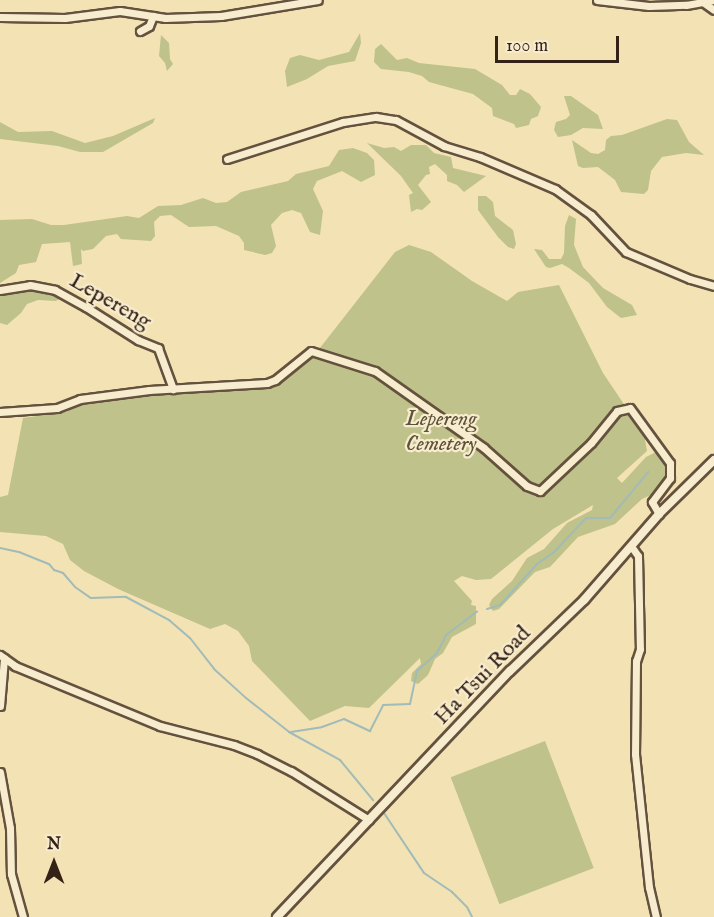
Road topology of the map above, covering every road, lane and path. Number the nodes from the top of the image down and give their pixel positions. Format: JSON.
{"nodes":[{"id":1,"x":318,"y":0,"type":"edge"},
{"id":2,"x":597,"y":0,"type":"edge"},
{"id":3,"x":714,"y":0,"type":"edge"},
{"id":4,"x":302,"y":2,"type":"edge"},
{"id":5,"x":613,"y":2,"type":"edge"},
{"id":6,"x":704,"y":3,"type":"junction"},
{"id":7,"x":714,"y":10,"type":"edge"},
{"id":8,"x":153,"y":16,"type":"junction"},
{"id":9,"x":0,"y":17,"type":"edge"},
{"id":10,"x":140,"y":31,"type":"dead end"},
{"id":11,"x":227,"y":159,"type":"dead end"},
{"id":12,"x":714,"y":286,"type":"edge"},
{"id":13,"x":0,"y":290,"type":"edge"},
{"id":14,"x":173,"y":389,"type":"junction"},
{"id":15,"x":0,"y":412,"type":"edge"},
{"id":16,"x":714,"y":460,"type":"edge"},
{"id":17,"x":658,"y":514,"type":"junction"},
{"id":18,"x":631,"y":546,"type":"junction"},
{"id":19,"x":2,"y":656,"type":"edge"},
{"id":20,"x":0,"y":706,"type":"edge"},
{"id":21,"x":0,"y":772,"type":"edge"},
{"id":22,"x":2,"y":793,"type":"edge"},
{"id":23,"x":369,"y":820,"type":"junction"},
{"id":24,"x":10,"y":832,"type":"junction"},
{"id":25,"x":0,"y":835,"type":"edge"},
{"id":26,"x":23,"y":917,"type":"edge"},
{"id":27,"x":277,"y":917,"type":"edge"},
{"id":28,"x":656,"y":917,"type":"edge"}],
"edges":[{"from":1,"to":4,"type":"street"},
{"from":2,"to":5,"type":"street"},
{"from":3,"to":6,"type":"street"},
{"from":4,"to":8,"type":"street"},
{"from":5,"to":6,"type":"street"},
{"from":6,"to":7,"type":"street"},
{"from":8,"to":9,"type":"street"},
{"from":8,"to":10,"type":"street"},
{"from":11,"to":12,"type":"street"},
{"from":13,"to":14,"type":"street","name":"Lepereng"},
{"from":14,"to":15,"type":"street"},
{"from":14,"to":17,"type":"street"},
{"from":16,"to":17,"type":"street","name":"Ha Tsui Road"},
{"from":17,"to":18,"type":"street","name":"Ha Tsui Road"},
{"from":18,"to":23,"type":"street","name":"Ha Tsui Road"},
{"from":18,"to":28,"type":"street"},
{"from":19,"to":20,"type":"street"},
{"from":19,"to":23,"type":"street"},
{"from":21,"to":22,"type":"street"},
{"from":22,"to":24,"type":"street"},
{"from":23,"to":27,"type":"street","name":"Ha Tsui Road"},
{"from":24,"to":25,"type":"street"},
{"from":24,"to":26,"type":"street"}]}
